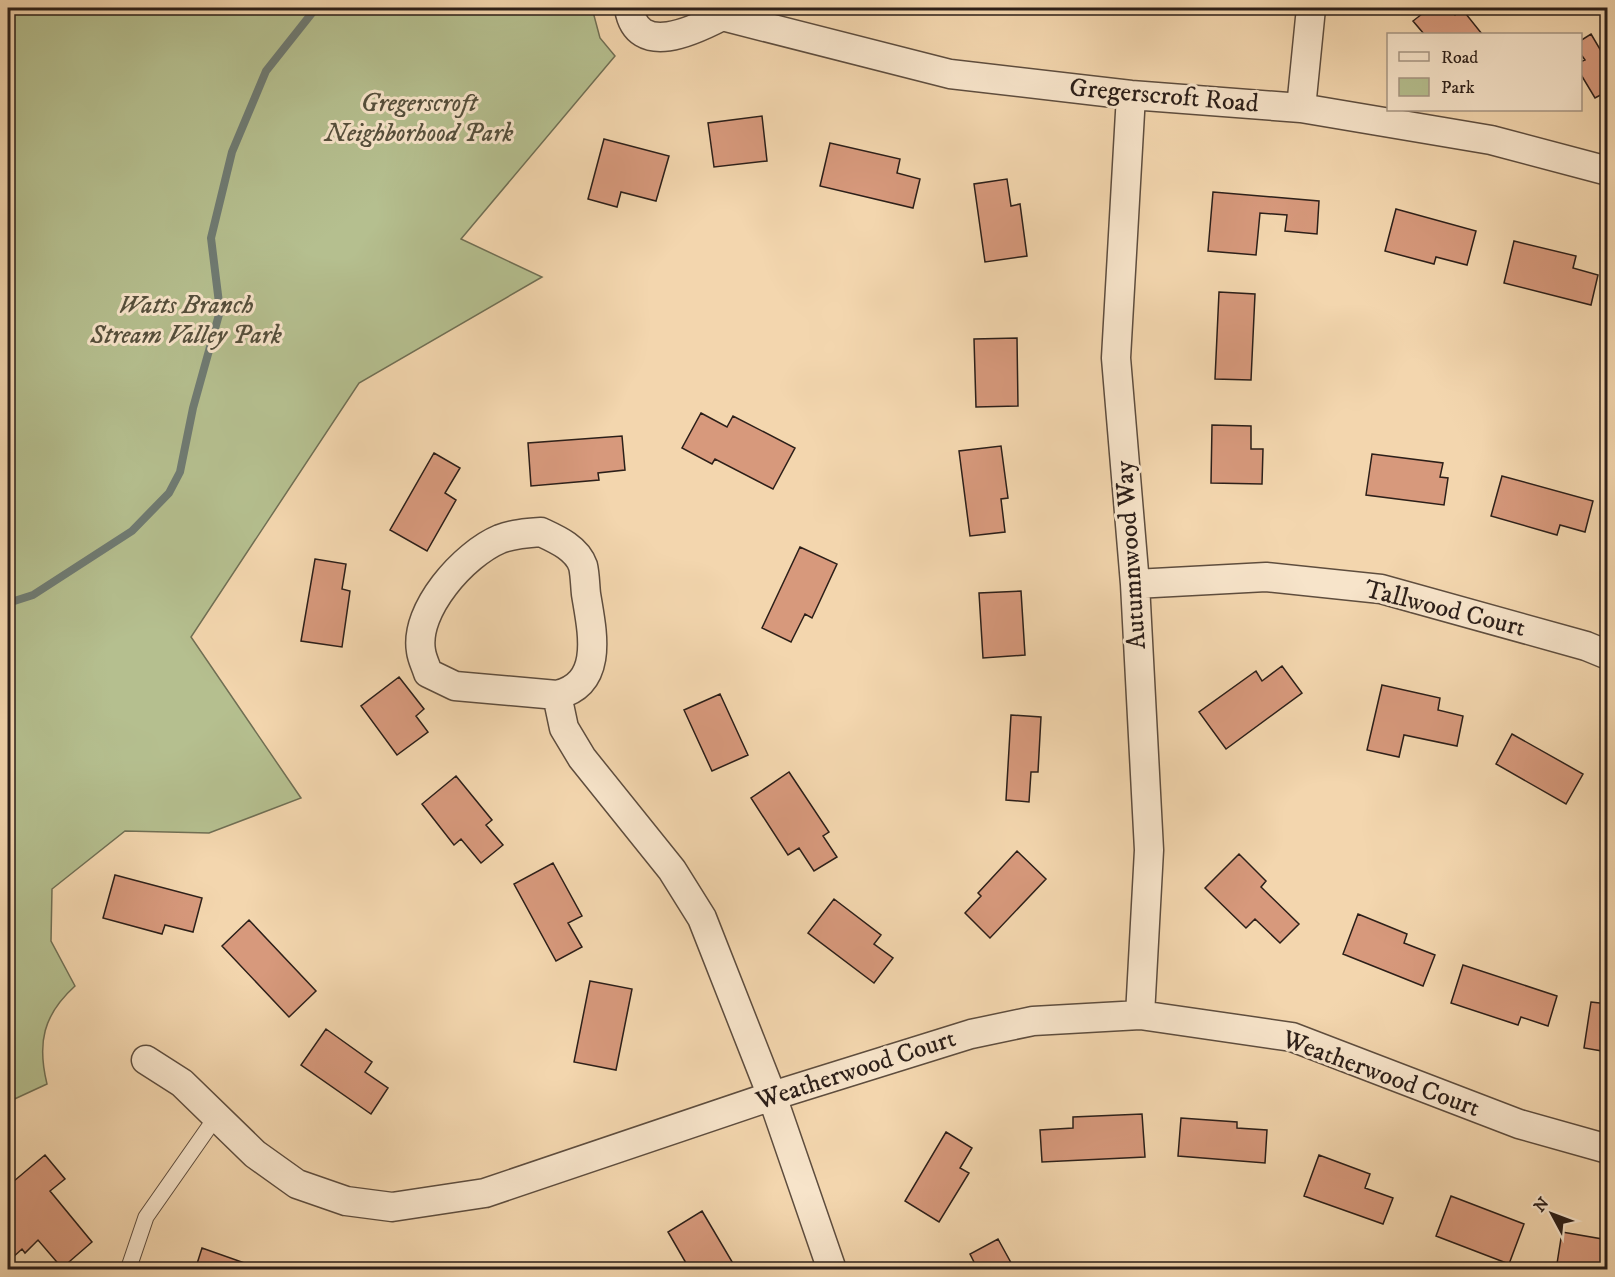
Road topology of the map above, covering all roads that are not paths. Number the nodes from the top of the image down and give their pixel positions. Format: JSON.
{"nodes":[{"id":1,"x":629,"y":8,"type":"edge"},
{"id":2,"x":1311,"y":8,"type":"edge"},
{"id":3,"x":718,"y":12,"type":"edge"},
{"id":4,"x":1131,"y":95,"type":"junction"},
{"id":5,"x":1301,"y":108,"type":"junction"},
{"id":6,"x":1608,"y":171,"type":"edge"},
{"id":7,"x":1135,"y":584,"type":"junction"},
{"id":8,"x":1608,"y":655,"type":"edge"},
{"id":9,"x":557,"y":695,"type":"junction"},
{"id":10,"x":1140,"y":1015,"type":"junction"},
{"id":11,"x":146,"y":1060,"type":"dead end"},
{"id":12,"x":772,"y":1096,"type":"junction"},
{"id":13,"x":216,"y":1117,"type":"junction"},
{"id":14,"x":1608,"y":1149,"type":"edge"},
{"id":15,"x":128,"y":1269,"type":"edge"},
{"id":16,"x":832,"y":1269,"type":"edge"}],
"edges":[{"from":1,"to":3,"type":"street","name":"Gregerscroft Road"},
{"from":2,"to":5,"type":"street"},
{"from":3,"to":4,"type":"street","name":"Gregerscroft Road"},
{"from":4,"to":5,"type":"street","name":"Gregerscroft Road"},
{"from":4,"to":7,"type":"street","name":"Autumnwood Way"},
{"from":5,"to":6,"type":"street","name":"Gregerscroft Road"},
{"from":7,"to":8,"type":"street","name":"Tallwood Court"},
{"from":7,"to":10,"type":"street","name":"Autumnwood Way"},
{"from":9,"to":9,"type":"street"},
{"from":9,"to":12,"type":"street"},
{"from":10,"to":12,"type":"street","name":"Weatherwood Court"},
{"from":10,"to":14,"type":"street","name":"Weatherwood Court"},
{"from":11,"to":13,"type":"street","name":"Weatherwood Court"},
{"from":12,"to":13,"type":"street","name":"Weatherwood Court"},
{"from":12,"to":16,"type":"street"},
{"from":13,"to":15,"type":"lane"}]}
